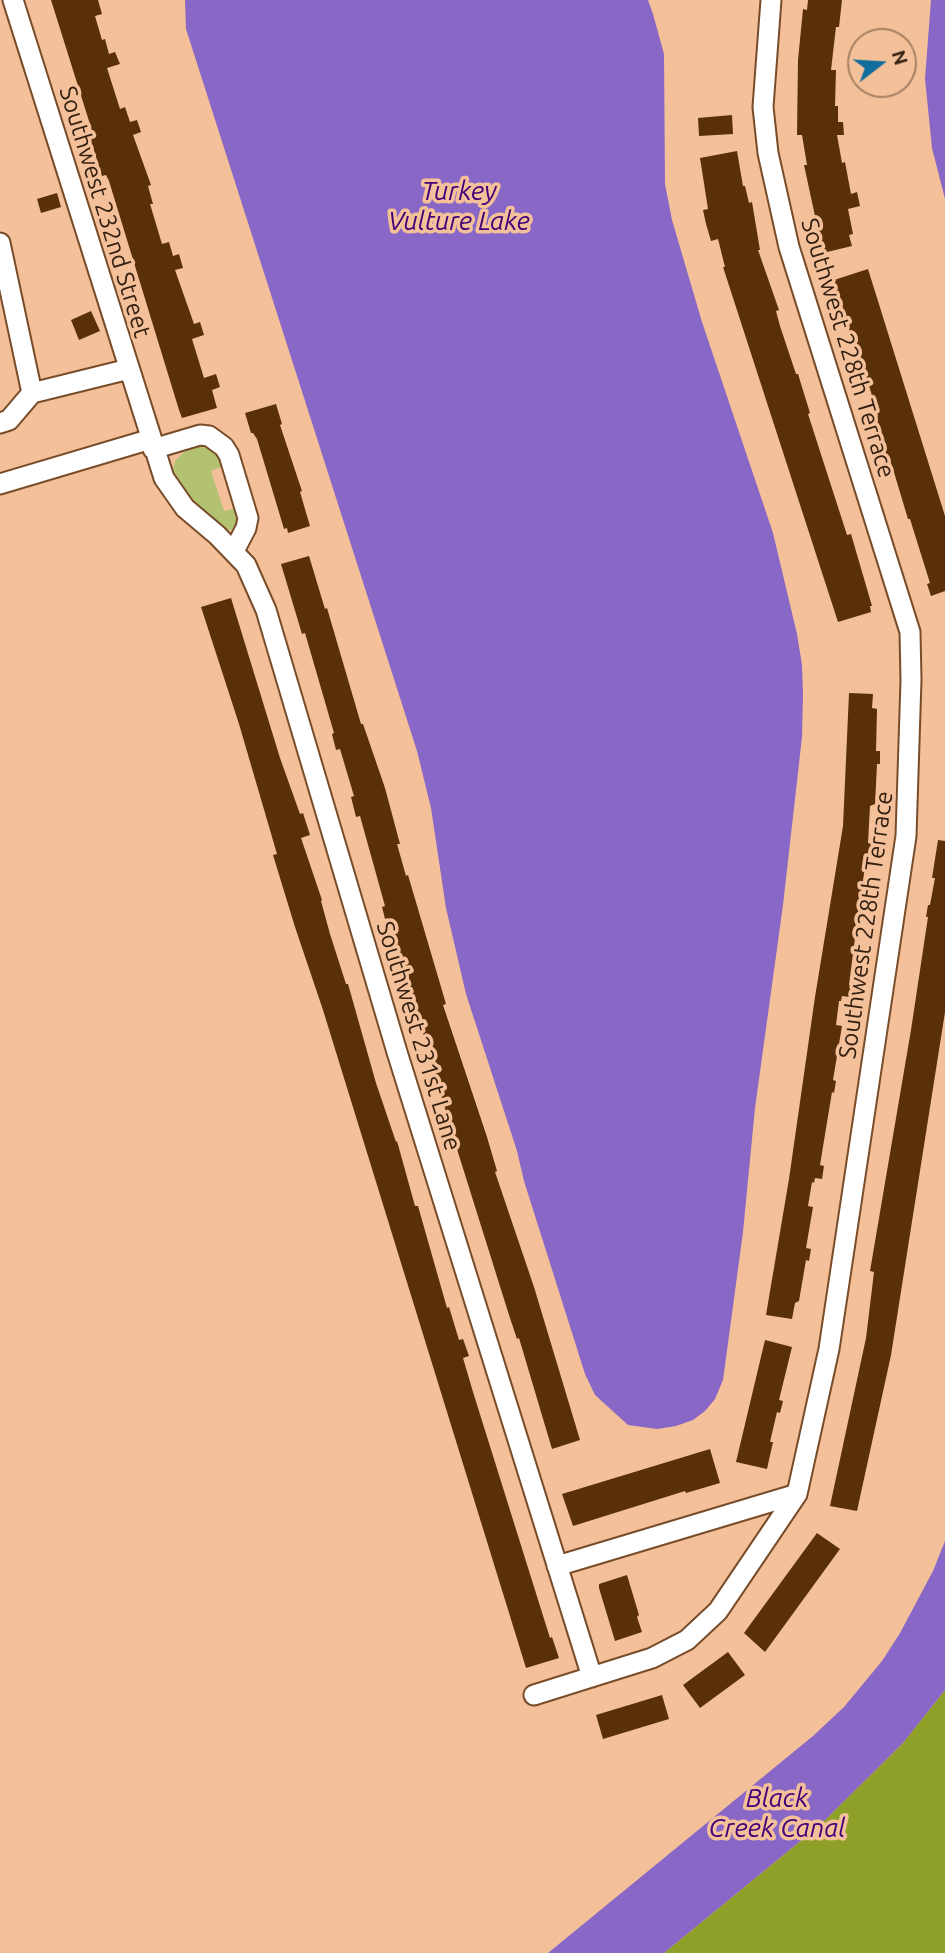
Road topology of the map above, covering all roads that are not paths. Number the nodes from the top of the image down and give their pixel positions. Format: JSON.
{"nodes":[{"id":1,"x":13,"y":0,"type":"edge"},
{"id":2,"x":771,"y":0,"type":"edge"},
{"id":3,"x":0,"y":243,"type":"edge"},
{"id":4,"x":128,"y":369,"type":"junction"},
{"id":5,"x":32,"y":393,"type":"junction"},
{"id":6,"x":0,"y":423,"type":"edge"},
{"id":7,"x":152,"y":444,"type":"junction"},
{"id":8,"x":0,"y":484,"type":"edge"},
{"id":9,"x":233,"y":551,"type":"junction"},
{"id":10,"x":797,"y":1494,"type":"junction"},
{"id":11,"x":557,"y":1566,"type":"junction"},
{"id":12,"x":592,"y":1677,"type":"junction"},
{"id":13,"x":534,"y":1695,"type":"dead end"}],
"edges":[{"from":1,"to":4,"type":"street","name":"Southwest 232nd Street"},
{"from":2,"to":10,"type":"street","name":"Southwest 228th Terrace"},
{"from":3,"to":5,"type":"street"},
{"from":4,"to":5,"type":"street"},
{"from":4,"to":7,"type":"street","name":"Southwest 232nd Street"},
{"from":5,"to":6,"type":"street"},
{"from":7,"to":8,"type":"street"},
{"from":7,"to":9,"type":"street","name":"Southwest 231st Lane"},
{"from":7,"to":9,"type":"street"},
{"from":9,"to":11,"type":"street","name":"Southwest 231st Lane"},
{"from":10,"to":11,"type":"street"},
{"from":10,"to":12,"type":"street"},
{"from":11,"to":12,"type":"street","name":"Southwest 231st Lane"},
{"from":12,"to":13,"type":"street"}]}
